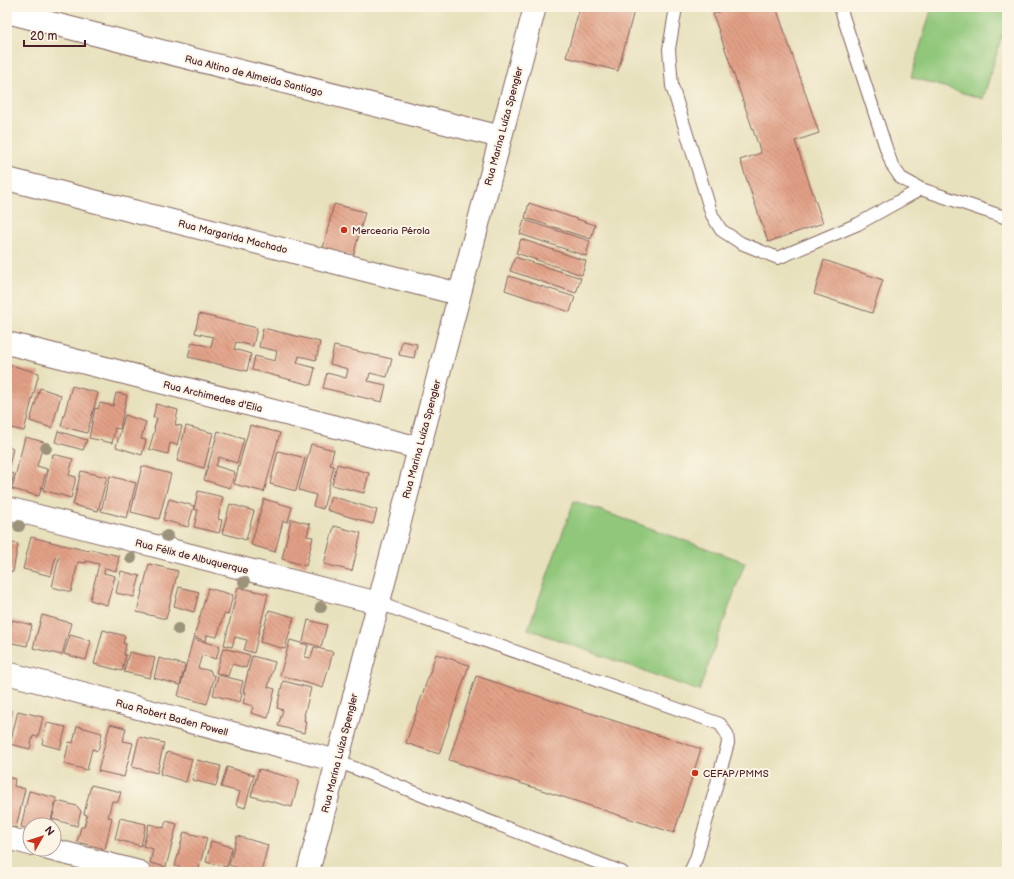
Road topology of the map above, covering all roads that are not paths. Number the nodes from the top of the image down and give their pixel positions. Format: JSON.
{"nodes":[{"id":1,"x":535,"y":7,"type":"edge"},
{"id":2,"x":676,"y":7,"type":"edge"},
{"id":3,"x":840,"y":7,"type":"edge"},
{"id":4,"x":7,"y":12,"type":"edge"},
{"id":5,"x":501,"y":137,"type":"junction"},
{"id":6,"x":7,"y":179,"type":"edge"},
{"id":7,"x":920,"y":189,"type":"junction"},
{"id":8,"x":1007,"y":218,"type":"edge"},
{"id":9,"x":459,"y":294,"type":"junction"},
{"id":10,"x":7,"y":343,"type":"edge"},
{"id":11,"x":419,"y":448,"type":"junction"},
{"id":12,"x":7,"y":508,"type":"edge"},
{"id":13,"x":378,"y":603,"type":"junction"},
{"id":14,"x":7,"y":673,"type":"edge"},
{"id":15,"x":337,"y":761,"type":"junction"},
{"id":16,"x":7,"y":838,"type":"edge"},
{"id":17,"x":22,"y":842,"type":"edge"},
{"id":18,"x":62,"y":852,"type":"edge"},
{"id":19,"x":139,"y":872,"type":"edge"},
{"id":20,"x":308,"y":872,"type":"edge"},
{"id":21,"x":622,"y":872,"type":"edge"},
{"id":22,"x":690,"y":872,"type":"edge"}],
"edges":[{"from":1,"to":5,"type":"street","name":"Rua Marina Luíza Spengler"},
{"from":2,"to":7,"type":"lane"},
{"from":3,"to":7,"type":"lane"},
{"from":4,"to":5,"type":"street","name":"Rua Altino de Almeida Santiago"},
{"from":5,"to":9,"type":"street","name":"Rua Marina Luíza Spengler"},
{"from":6,"to":9,"type":"street","name":"Rua Margarida Machado"},
{"from":7,"to":8,"type":"lane"},
{"from":9,"to":11,"type":"street","name":"Rua Marina Luíza Spengler"},
{"from":10,"to":11,"type":"street","name":"Rua Archimedes d'Elia"},
{"from":11,"to":13,"type":"street","name":"Rua Marina Luíza Spengler"},
{"from":12,"to":13,"type":"street","name":"Rua Félix de Albuquerque"},
{"from":13,"to":15,"type":"street","name":"Rua Marina Luíza Spengler"},
{"from":13,"to":22,"type":"lane"},
{"from":14,"to":15,"type":"street","name":"Rua Robert Baden Powell"},
{"from":15,"to":20,"type":"street","name":"Rua Marina Luíza Spengler"},
{"from":15,"to":21,"type":"lane"},
{"from":16,"to":17,"type":"street"},
{"from":18,"to":19,"type":"street"}]}
